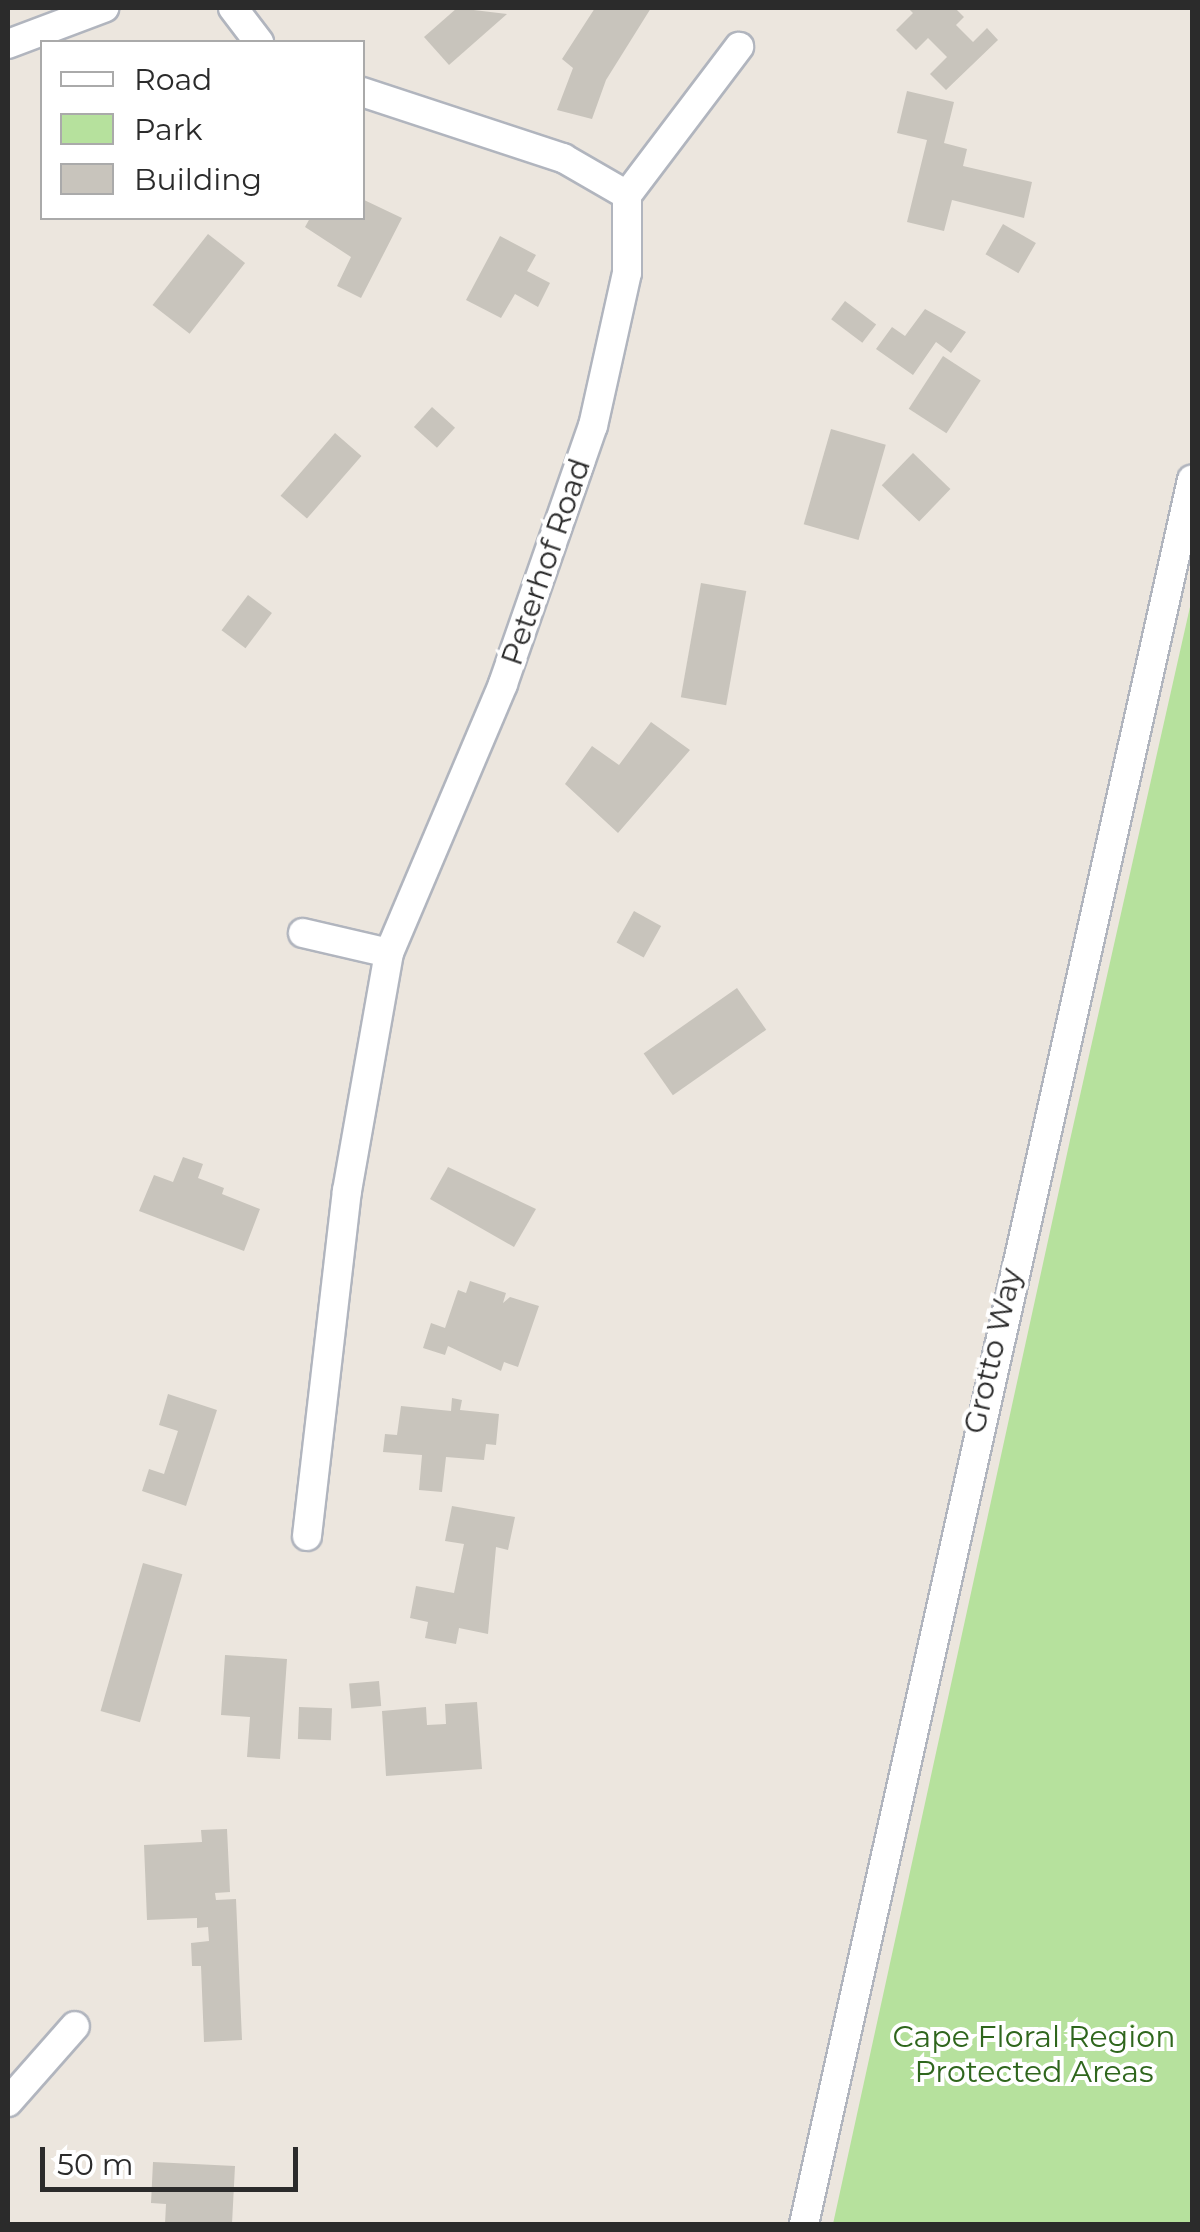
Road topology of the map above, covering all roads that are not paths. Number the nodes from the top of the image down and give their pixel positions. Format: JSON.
{"nodes":[{"id":1,"x":104,"y":8,"type":"edge"},
{"id":2,"x":234,"y":8,"type":"edge"},
{"id":3,"x":258,"y":40,"type":"edge"},
{"id":4,"x":8,"y":44,"type":"edge"},
{"id":5,"x":739,"y":47,"type":"dead end"},
{"id":6,"x":365,"y":93,"type":"edge"},
{"id":7,"x":627,"y":195,"type":"junction"},
{"id":8,"x":1192,"y":480,"type":"edge"},
{"id":9,"x":302,"y":933,"type":"dead end"},
{"id":10,"x":389,"y":953,"type":"junction"},
{"id":11,"x":307,"y":1536,"type":"dead end"},
{"id":12,"x":74,"y":2026,"type":"dead end"},
{"id":13,"x":8,"y":2102,"type":"edge"},
{"id":14,"x":804,"y":2224,"type":"edge"}],
"edges":[{"from":1,"to":4,"type":"street"},
{"from":2,"to":3,"type":"street"},
{"from":5,"to":7,"type":"street"},
{"from":6,"to":7,"type":"street"},
{"from":7,"to":10,"type":"street","name":"Peterhof Road"},
{"from":8,"to":14,"type":"street","name":"Grotto Way"},
{"from":9,"to":10,"type":"street"},
{"from":10,"to":11,"type":"street","name":"Peterhof Road"},
{"from":12,"to":13,"type":"street"}]}
